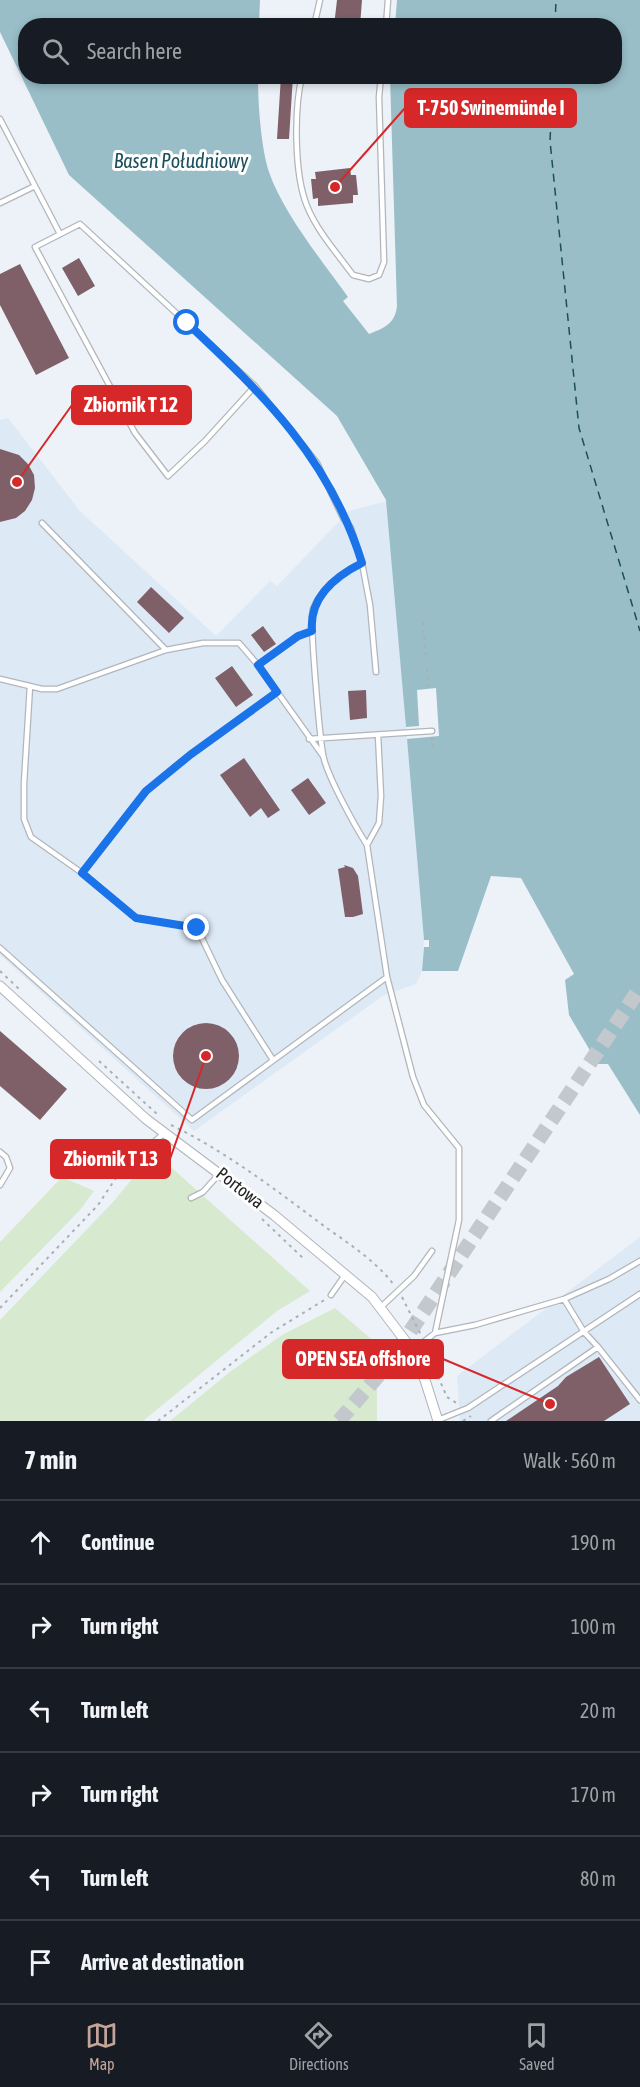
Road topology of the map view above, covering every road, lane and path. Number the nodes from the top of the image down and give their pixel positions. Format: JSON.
{"nodes":[{"id":1,"x":320,"y":0,"type":"edge"},
{"id":2,"x":388,"y":0,"type":"edge"},
{"id":3,"x":316,"y":18,"type":"edge"},
{"id":4,"x":387,"y":18,"type":"edge"},
{"id":5,"x":300,"y":84,"type":"edge"},
{"id":6,"x":380,"y":84,"type":"edge"},
{"id":7,"x":0,"y":119,"type":"edge"},
{"id":8,"x":35,"y":186,"type":"junction"},
{"id":9,"x":0,"y":203,"type":"edge"},
{"id":10,"x":60,"y":234,"type":"junction"},
{"id":11,"x":255,"y":386,"type":"junction"},
{"id":12,"x":42,"y":523,"type":"dead end"},
{"id":13,"x":362,"y":563,"type":"junction"},
{"id":14,"x":423,"y":622,"type":"dead end"},
{"id":15,"x":312,"y":631,"type":"junction"},
{"id":16,"x":166,"y":650,"type":"junction"},
{"id":17,"x":426,"y":658,"type":"dead end"},
{"id":18,"x":258,"y":665,"type":"junction"},
{"id":19,"x":427,"y":669,"type":"dead end"},
{"id":20,"x":376,"y":672,"type":"dead end"},
{"id":21,"x":0,"y":679,"type":"edge"},
{"id":22,"x":30,"y":686,"type":"junction"},
{"id":23,"x":429,"y":689,"type":"dead end"},
{"id":24,"x":277,"y":692,"type":"junction"},
{"id":25,"x":432,"y":734,"type":"joint"},
{"id":26,"x":378,"y":735,"type":"junction"},
{"id":27,"x":322,"y":738,"type":"junction"},
{"id":28,"x":309,"y":739,"type":"junction"},
{"id":29,"x":433,"y":747,"type":"dead end"},
{"id":30,"x":323,"y":756,"type":"junction"},
{"id":31,"x":367,"y":845,"type":"junction"},
{"id":32,"x":82,"y":873,"type":"junction"},
{"id":33,"x":0,"y":948,"type":"edge"},
{"id":34,"x":387,"y":976,"type":"junction"},
{"id":35,"x":0,"y":986,"type":"edge"},
{"id":36,"x":273,"y":1060,"type":"junction"},
{"id":37,"x":164,"y":1133,"type":"junction"},
{"id":38,"x":151,"y":1145,"type":"joint"},
{"id":39,"x":0,"y":1152,"type":"edge"},
{"id":40,"x":220,"y":1172,"type":"junction"},
{"id":41,"x":0,"y":1185,"type":"edge"},
{"id":42,"x":191,"y":1198,"type":"dead end"},
{"id":43,"x":432,"y":1251,"type":"dead end"},
{"id":44,"x":640,"y":1261,"type":"edge"},
{"id":45,"x":346,"y":1273,"type":"junction"},
{"id":46,"x":640,"y":1294,"type":"edge"},
{"id":47,"x":331,"y":1296,"type":"joint"},
{"id":48,"x":564,"y":1299,"type":"junction"},
{"id":49,"x":381,"y":1307,"type":"junction"},
{"id":50,"x":0,"y":1308,"type":"edge"},
{"id":51,"x":584,"y":1332,"type":"junction"},
{"id":52,"x":435,"y":1333,"type":"junction"},
{"id":53,"x":598,"y":1347,"type":"junction"},
{"id":54,"x":412,"y":1351,"type":"junction"},
{"id":55,"x":640,"y":1400,"type":"edge"},
{"id":56,"x":158,"y":1421,"type":"edge"},
{"id":57,"x":438,"y":1421,"type":"edge"},
{"id":58,"x":491,"y":1421,"type":"edge"}],
"edges":[{"from":1,"to":3,"type":"lane"},
{"from":2,"to":4,"type":"lane"},
{"from":5,"to":6,"type":"lane"},
{"from":7,"to":8,"type":"lane"},
{"from":8,"to":9,"type":"lane"},
{"from":8,"to":10,"type":"lane"},
{"from":10,"to":11,"type":"lane"},
{"from":10,"to":11,"type":"lane"},
{"from":11,"to":13,"type":"lane"},
{"from":12,"to":16,"type":"lane"},
{"from":13,"to":15,"type":"lane"},
{"from":13,"to":20,"type":"lane"},
{"from":14,"to":17,"type":"path"},
{"from":15,"to":18,"type":"lane"},
{"from":15,"to":27,"type":"lane"},
{"from":16,"to":18,"type":"lane"},
{"from":16,"to":22,"type":"lane"},
{"from":18,"to":24,"type":"lane"},
{"from":19,"to":23,"type":"path"},
{"from":21,"to":22,"type":"lane"},
{"from":22,"to":32,"type":"lane"},
{"from":24,"to":28,"type":"lane"},
{"from":24,"to":32,"type":"lane"},
{"from":25,"to":26,"type":"lane"},
{"from":25,"to":29,"type":"path"},
{"from":26,"to":27,"type":"lane"},
{"from":26,"to":31,"type":"lane"},
{"from":27,"to":28,"type":"lane"},
{"from":27,"to":30,"type":"lane"},
{"from":28,"to":30,"type":"lane"},
{"from":30,"to":31,"type":"lane"},
{"from":31,"to":34,"type":"lane"},
{"from":32,"to":36,"type":"lane"},
{"from":33,"to":36,"type":"lane"},
{"from":34,"to":36,"type":"lane"},
{"from":34,"to":52,"type":"lane"},
{"from":35,"to":37,"type":"street","name":"Portowa"},
{"from":37,"to":38,"type":"lane"},
{"from":37,"to":40,"type":"street","name":"Portowa"},
{"from":38,"to":50,"type":"path"},
{"from":39,"to":41,"type":"lane"},
{"from":40,"to":42,"type":"lane"},
{"from":40,"to":45,"type":"street","name":"Portowa"},
{"from":43,"to":49,"type":"lane"},
{"from":44,"to":48,"type":"lane"},
{"from":45,"to":47,"type":"lane"},
{"from":45,"to":49,"type":"street","name":"Portowa"},
{"from":46,"to":51,"type":"lane"},
{"from":47,"to":56,"type":"path"},
{"from":48,"to":51,"type":"lane"},
{"from":48,"to":52,"type":"lane"},
{"from":49,"to":54,"type":"street","name":"Portowa"},
{"from":51,"to":53,"type":"lane"},
{"from":51,"to":57,"type":"lane"},
{"from":52,"to":54,"type":"lane"},
{"from":53,"to":55,"type":"lane"},
{"from":53,"to":58,"type":"lane"},
{"from":54,"to":57,"type":"street","name":"Portowa"}]}
